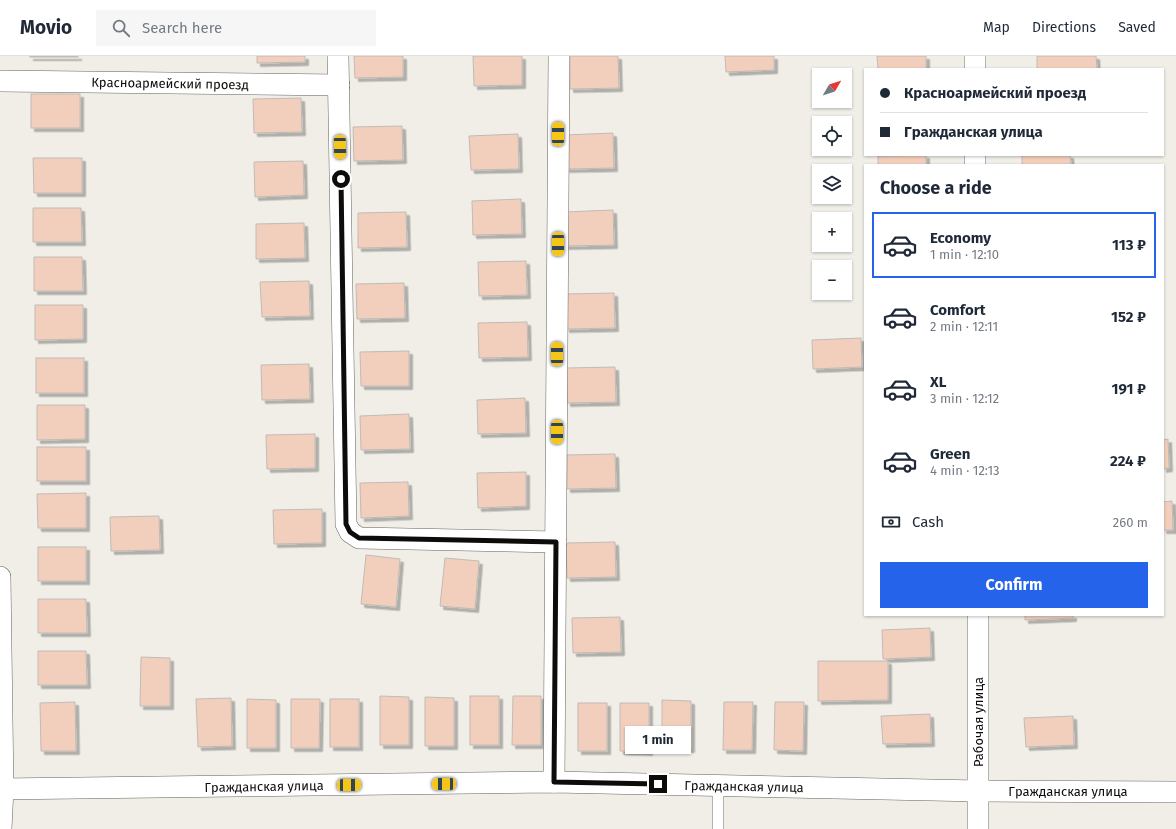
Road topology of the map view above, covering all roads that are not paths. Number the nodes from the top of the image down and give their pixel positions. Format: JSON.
{"nodes":[{"id":1,"x":338,"y":56,"type":"edge"},
{"id":2,"x":559,"y":56,"type":"edge"},
{"id":3,"x":975,"y":56,"type":"edge"},
{"id":4,"x":975,"y":68,"type":"edge"},
{"id":5,"x":0,"y":82,"type":"edge"},
{"id":6,"x":339,"y":85,"type":"junction"},
{"id":7,"x":556,"y":542,"type":"junction"},
{"id":8,"x":0,"y":577,"type":"edge"},
{"id":9,"x":978,"y":616,"type":"edge"},
{"id":10,"x":554,"y":782,"type":"junction"},
{"id":11,"x":718,"y":786,"type":"junction"},
{"id":12,"x":1,"y":789,"type":"edge"},
{"id":13,"x":979,"y":790,"type":"junction"},
{"id":14,"x":1176,"y":792,"type":"edge"},
{"id":15,"x":1,"y":829,"type":"edge"},
{"id":16,"x":718,"y":829,"type":"edge"},
{"id":17,"x":978,"y":829,"type":"edge"}],
"edges":[{"from":1,"to":6,"type":"street"},
{"from":2,"to":7,"type":"street"},
{"from":3,"to":4,"type":"street"},
{"from":5,"to":6,"type":"street","name":"Красноармейский проезд"},
{"from":6,"to":7,"type":"street"},
{"from":7,"to":10,"type":"street"},
{"from":8,"to":12,"type":"street"},
{"from":9,"to":13,"type":"street","name":"Рабочая улица"},
{"from":10,"to":11,"type":"street","name":"Гражданская улица"},
{"from":10,"to":12,"type":"street","name":"Гражданская улица"},
{"from":11,"to":13,"type":"street","name":"Гражданская улица"},
{"from":11,"to":16,"type":"lane"},
{"from":12,"to":15,"type":"street"},
{"from":13,"to":14,"type":"street","name":"Гражданская улица"},
{"from":13,"to":17,"type":"street","name":"Рабочая улица"}]}
